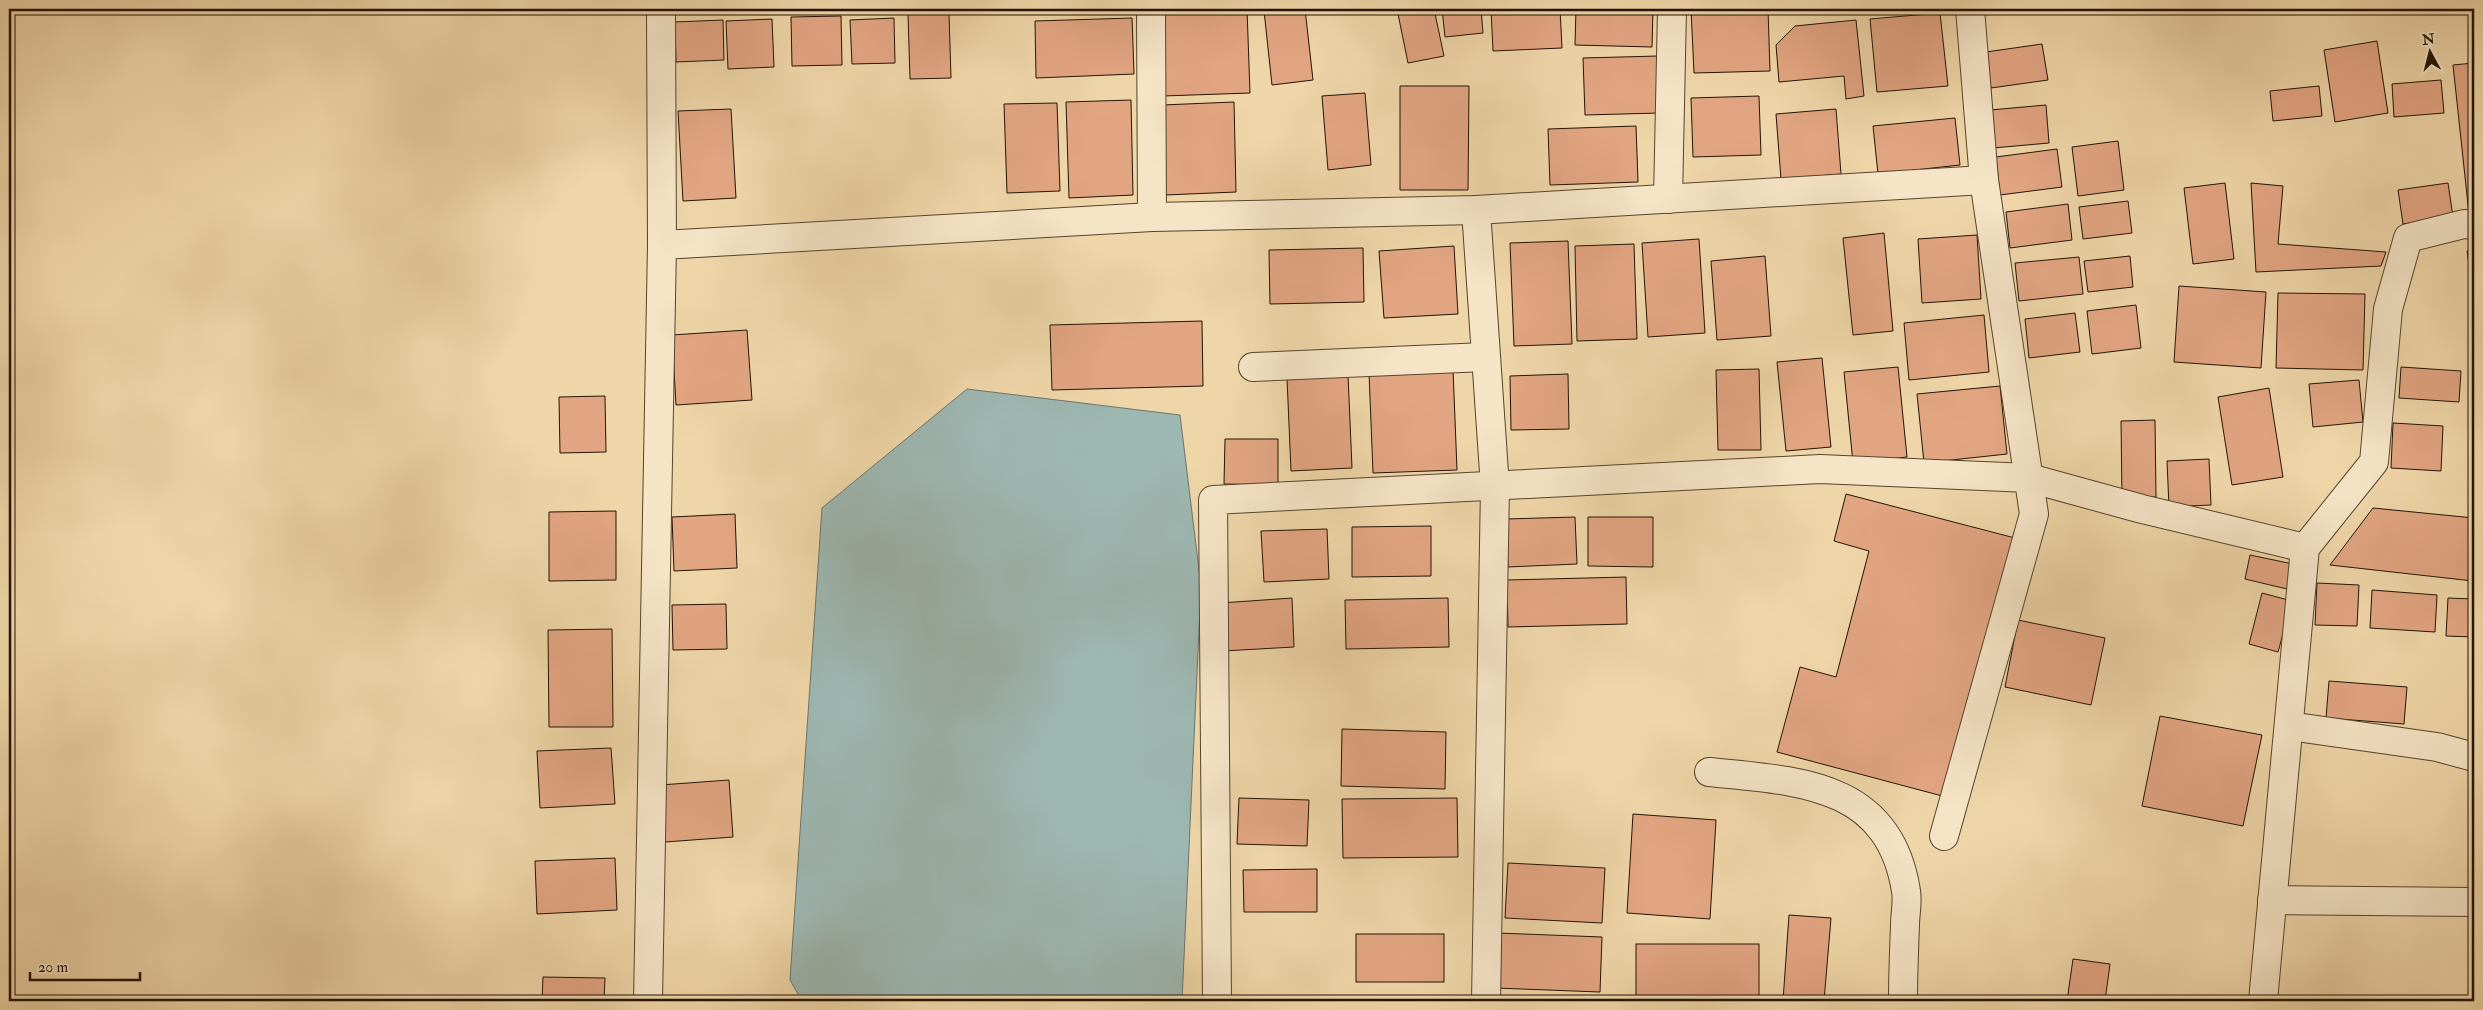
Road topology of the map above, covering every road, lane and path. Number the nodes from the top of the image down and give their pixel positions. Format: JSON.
{"nodes":[{"id":1,"x":661,"y":9,"type":"edge"},
{"id":2,"x":1152,"y":9,"type":"edge"},
{"id":3,"x":1672,"y":9,"type":"edge"},
{"id":4,"x":1970,"y":9,"type":"edge"},
{"id":5,"x":1984,"y":180,"type":"junction"},
{"id":6,"x":1668,"y":199,"type":"junction"},
{"id":7,"x":1476,"y":210,"type":"junction"},
{"id":8,"x":1152,"y":217,"type":"junction"},
{"id":9,"x":2474,"y":225,"type":"edge"},
{"id":10,"x":662,"y":245,"type":"junction"},
{"id":11,"x":1485,"y":357,"type":"junction"},
{"id":12,"x":1253,"y":367,"type":"dead end"},
{"id":13,"x":2029,"y":478,"type":"junction"},
{"id":14,"x":1495,"y":487,"type":"junction"},
{"id":15,"x":2305,"y":548,"type":"junction"},
{"id":16,"x":2289,"y":726,"type":"junction"},
{"id":17,"x":2474,"y":757,"type":"edge"},
{"id":18,"x":1709,"y":772,"type":"dead end"},
{"id":19,"x":1944,"y":836,"type":"dead end"},
{"id":20,"x":2272,"y":900,"type":"junction"},
{"id":21,"x":2474,"y":902,"type":"edge"},
{"id":22,"x":648,"y":1001,"type":"edge"},
{"id":23,"x":1217,"y":1001,"type":"edge"},
{"id":24,"x":1486,"y":1001,"type":"edge"},
{"id":25,"x":1902,"y":1001,"type":"edge"},
{"id":26,"x":2263,"y":1001,"type":"edge"}],
"edges":[{"from":1,"to":10,"type":"street"},
{"from":2,"to":8,"type":"street"},
{"from":3,"to":6,"type":"street"},
{"from":4,"to":5,"type":"street"},
{"from":5,"to":6,"type":"street"},
{"from":5,"to":13,"type":"street"},
{"from":6,"to":7,"type":"street"},
{"from":7,"to":8,"type":"street"},
{"from":7,"to":11,"type":"street"},
{"from":8,"to":10,"type":"street"},
{"from":9,"to":15,"type":"street"},
{"from":10,"to":22,"type":"street"},
{"from":11,"to":12,"type":"street"},
{"from":11,"to":14,"type":"street"},
{"from":13,"to":14,"type":"street"},
{"from":13,"to":15,"type":"street"},
{"from":13,"to":19,"type":"street"},
{"from":14,"to":23,"type":"street"},
{"from":14,"to":24,"type":"street"},
{"from":15,"to":16,"type":"street"},
{"from":16,"to":17,"type":"street"},
{"from":16,"to":20,"type":"street"},
{"from":18,"to":25,"type":"street"},
{"from":20,"to":21,"type":"street"},
{"from":20,"to":26,"type":"street"}]}
